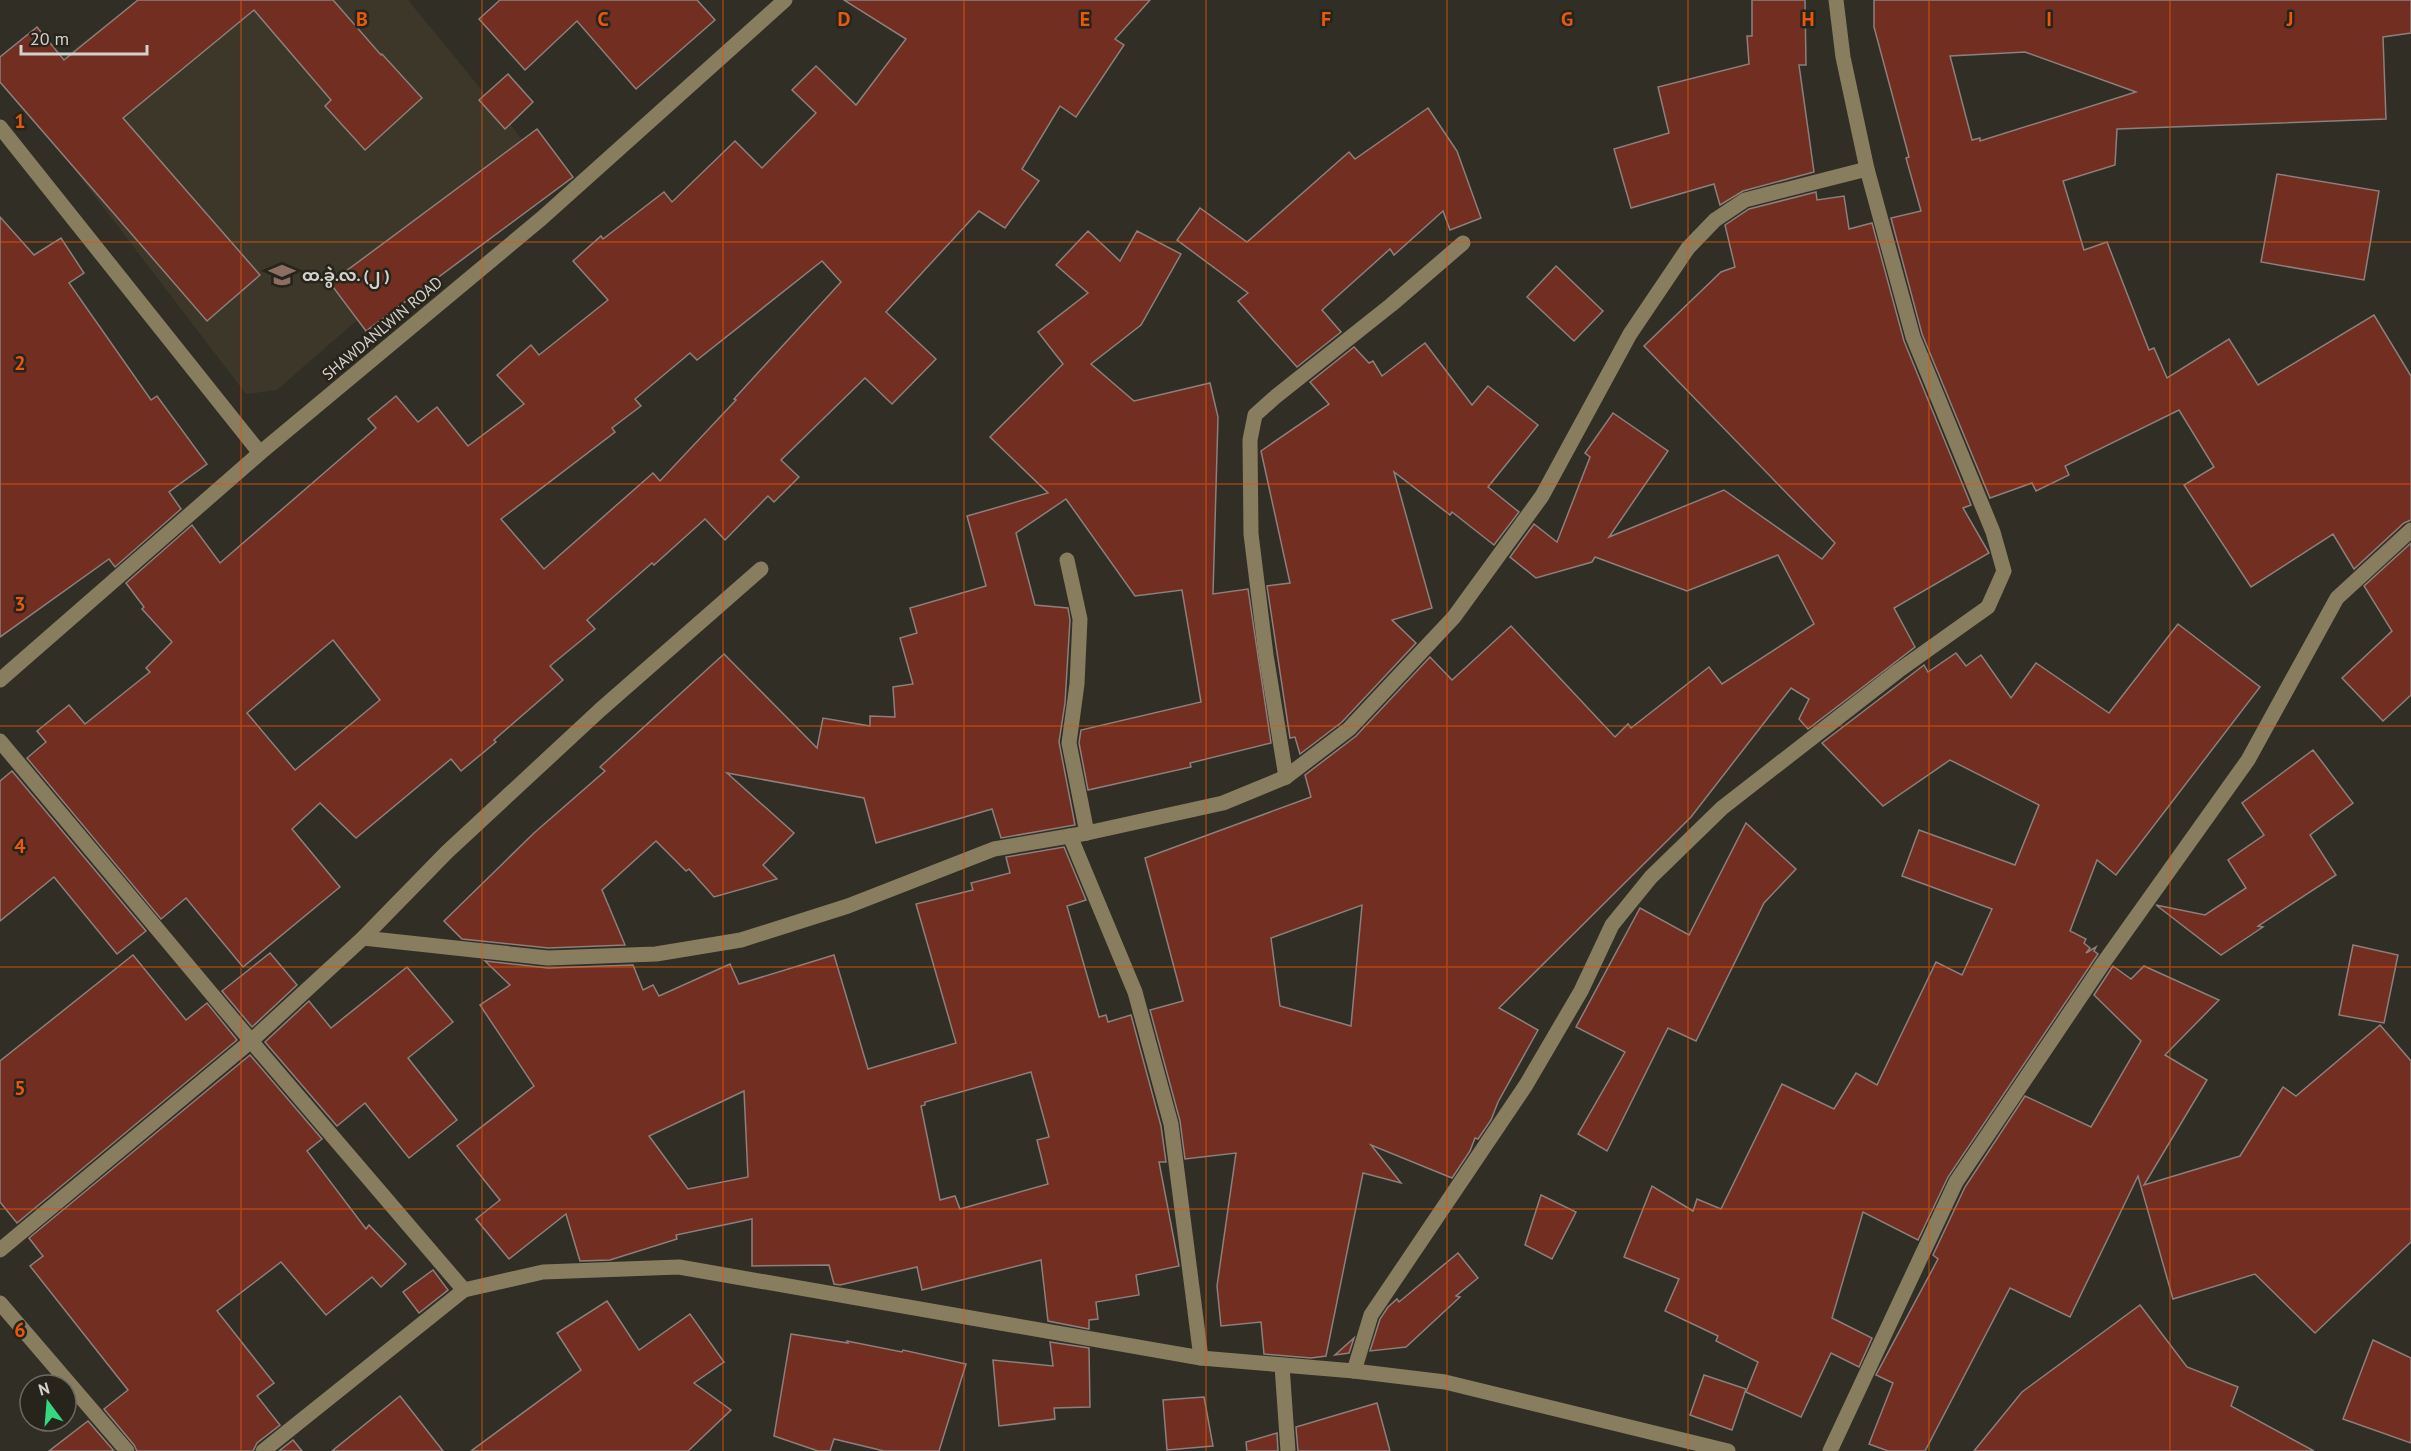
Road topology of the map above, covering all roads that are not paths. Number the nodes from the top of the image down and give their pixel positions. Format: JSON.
{"nodes":[{"id":1,"x":785,"y":0,"type":"edge"},
{"id":2,"x":1836,"y":0,"type":"edge"},
{"id":3,"x":0,"y":127,"type":"edge"},
{"id":4,"x":1867,"y":169,"type":"junction"},
{"id":5,"x":1463,"y":243,"type":"dead end"},
{"id":6,"x":260,"y":453,"type":"junction"},
{"id":7,"x":2411,"y":530,"type":"edge"},
{"id":8,"x":1067,"y":560,"type":"dead end"},
{"id":9,"x":761,"y":569,"type":"dead end"},
{"id":10,"x":0,"y":680,"type":"edge"},
{"id":11,"x":0,"y":741,"type":"edge"},
{"id":12,"x":1286,"y":777,"type":"junction"},
{"id":13,"x":1087,"y":833,"type":"junction"},
{"id":14,"x":1070,"y":836,"type":"junction"},
{"id":15,"x":363,"y":938,"type":"junction"},
{"id":16,"x":251,"y":1041,"type":"junction"},
{"id":17,"x":0,"y":1250,"type":"edge"},
{"id":18,"x":464,"y":1290,"type":"junction"},
{"id":19,"x":0,"y":1303,"type":"edge"},
{"id":20,"x":1201,"y":1358,"type":"junction"},
{"id":21,"x":1282,"y":1366,"type":"junction"},
{"id":22,"x":1354,"y":1371,"type":"junction"},
{"id":23,"x":127,"y":1451,"type":"edge"},
{"id":24,"x":263,"y":1451,"type":"edge"},
{"id":25,"x":1288,"y":1451,"type":"edge"},
{"id":26,"x":1726,"y":1451,"type":"edge"},
{"id":27,"x":1830,"y":1451,"type":"edge"}],
"edges":[{"from":1,"to":6,"type":"street","name":"SHAWDANLWIN ROAD"},
{"from":2,"to":4,"type":"street"},
{"from":3,"to":6,"type":"street"},
{"from":4,"to":12,"type":"street"},
{"from":4,"to":22,"type":"street"},
{"from":5,"to":12,"type":"street"},
{"from":6,"to":10,"type":"street","name":"SHAWDANLWIN ROAD"},
{"from":7,"to":27,"type":"street"},
{"from":8,"to":13,"type":"street"},
{"from":9,"to":15,"type":"street"},
{"from":11,"to":16,"type":"street"},
{"from":12,"to":13,"type":"street"},
{"from":13,"to":14,"type":"street"},
{"from":14,"to":15,"type":"street"},
{"from":14,"to":20,"type":"street"},
{"from":15,"to":16,"type":"street"},
{"from":16,"to":17,"type":"street"},
{"from":16,"to":18,"type":"street"},
{"from":18,"to":20,"type":"street"},
{"from":18,"to":24,"type":"street"},
{"from":19,"to":23,"type":"street"},
{"from":20,"to":21,"type":"street"},
{"from":21,"to":22,"type":"street"},
{"from":21,"to":25,"type":"street"},
{"from":22,"to":26,"type":"street"}]}
